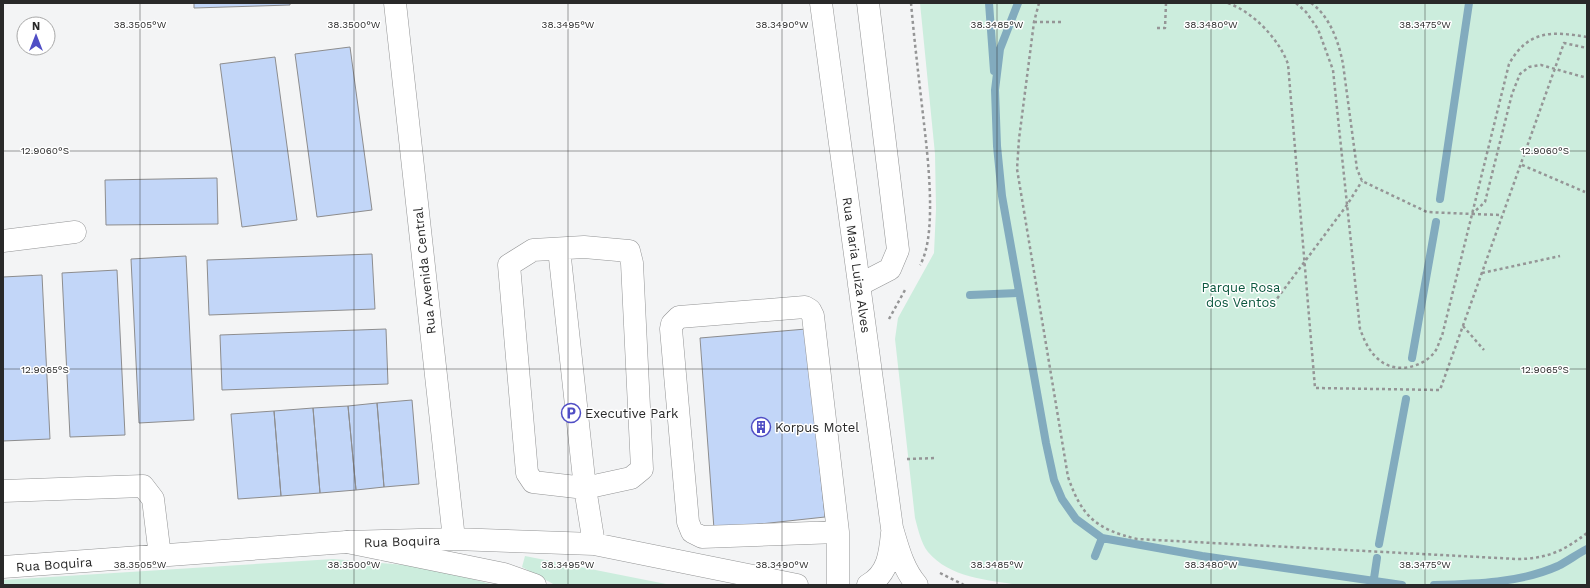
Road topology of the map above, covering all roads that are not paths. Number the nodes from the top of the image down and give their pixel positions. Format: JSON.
{"nodes":[{"id":1,"x":395,"y":3,"type":"edge"},
{"id":2,"x":821,"y":3,"type":"edge"},
{"id":3,"x":868,"y":3,"type":"edge"},
{"id":4,"x":75,"y":232,"type":"dead end"},
{"id":5,"x":3,"y":241,"type":"edge"},
{"id":6,"x":559,"y":249,"type":"junction"},
{"id":7,"x":859,"y":285,"type":"junction"},
{"id":8,"x":585,"y":488,"type":"junction"},
{"id":9,"x":3,"y":491,"type":"edge"},
{"id":10,"x":892,"y":528,"type":"junction"},
{"id":11,"x":838,"y":532,"type":"junction"},
{"id":12,"x":454,"y":539,"type":"junction"},
{"id":13,"x":347,"y":542,"type":"junction"},
{"id":14,"x":594,"y":544,"type":"junction"},
{"id":15,"x":160,"y":556,"type":"junction"},
{"id":16,"x":3,"y":567,"type":"edge"},
{"id":17,"x":535,"y":585,"type":"edge"},
{"id":18,"x":797,"y":585,"type":"edge"},
{"id":19,"x":838,"y":585,"type":"edge"},
{"id":20,"x":868,"y":585,"type":"edge"},
{"id":21,"x":918,"y":585,"type":"edge"}],
"edges":[{"from":1,"to":12,"type":"main road","name":"Rua Avenida Central"},
{"from":2,"to":7,"type":"main road","name":"Rua Maria Luiza Alves"},
{"from":3,"to":7,"type":"main road"},
{"from":4,"to":5,"type":"main road"},
{"from":6,"to":8,"type":"main road"},
{"from":6,"to":8,"type":"main road"},
{"from":6,"to":8,"type":"main road"},
{"from":7,"to":10,"type":"main road","name":"Rua Maria Luiza Alves"},
{"from":8,"to":14,"type":"main road"},
{"from":9,"to":15,"type":"main road"},
{"from":10,"to":20,"type":"main road","name":"Rua Maria Luiza Alves"},
{"from":10,"to":21,"type":"main road","name":"Rua Maria Luiza Alves"},
{"from":11,"to":11,"type":"main road"},
{"from":11,"to":19,"type":"main road"},
{"from":12,"to":13,"type":"main road","name":"Rua Boquira"},
{"from":12,"to":14,"type":"main road","name":"Rua Boquira"},
{"from":13,"to":15,"type":"main road","name":"Rua Boquira"},
{"from":13,"to":17,"type":"main road"},
{"from":14,"to":18,"type":"main road","name":"Rua Boquira"},
{"from":15,"to":16,"type":"main road","name":"Rua Boquira"}]}
